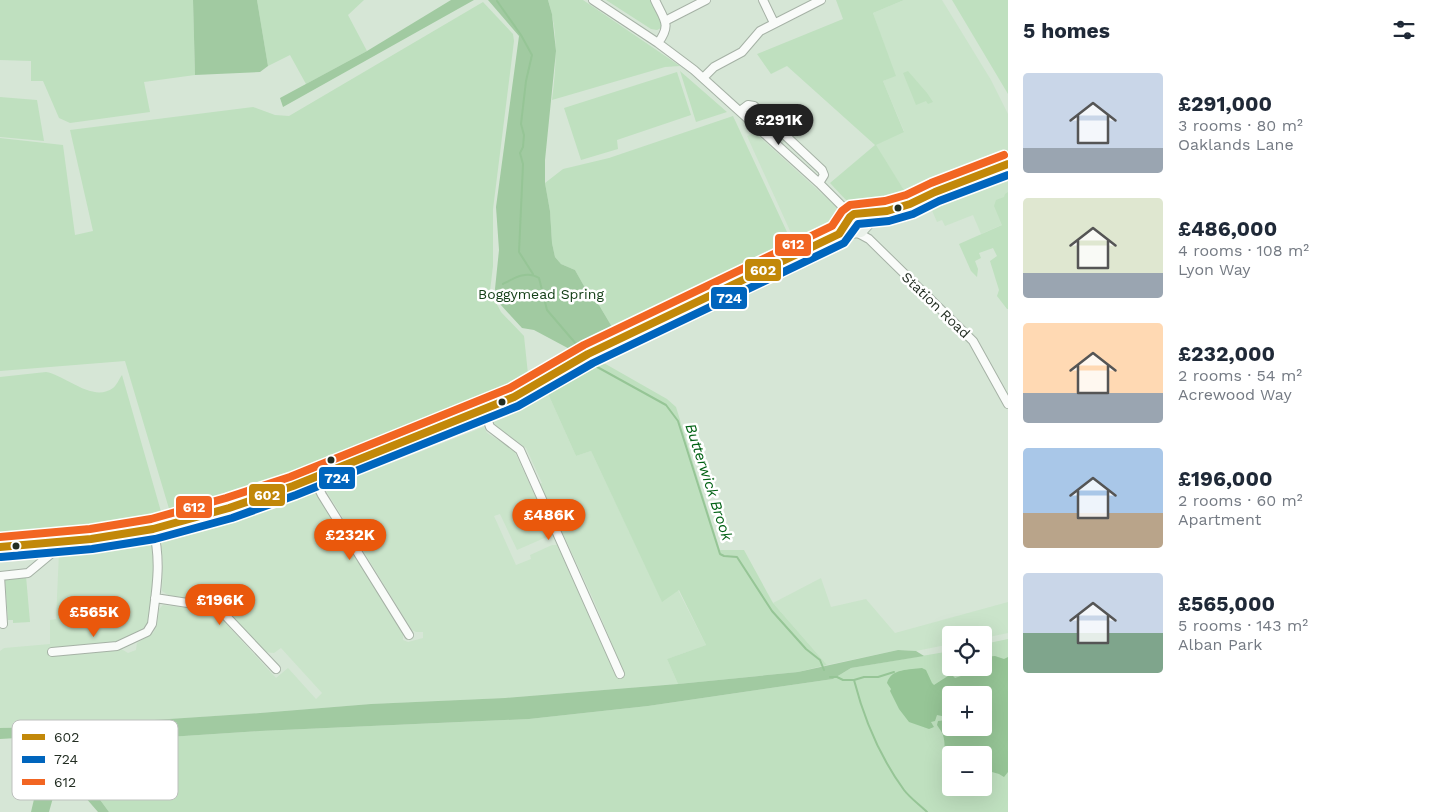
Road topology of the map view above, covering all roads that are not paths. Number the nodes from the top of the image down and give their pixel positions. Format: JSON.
{"nodes":[{"id":1,"x":593,"y":0,"type":"edge"},
{"id":2,"x":655,"y":0,"type":"edge"},
{"id":3,"x":706,"y":0,"type":"edge"},
{"id":4,"x":763,"y":0,"type":"edge"},
{"id":5,"x":821,"y":0,"type":"edge"},
{"id":6,"x":665,"y":21,"type":"junction"},
{"id":7,"x":774,"y":24,"type":"junction"},
{"id":8,"x":658,"y":44,"type":"junction"},
{"id":9,"x":703,"y":78,"type":"junction"},
{"id":10,"x":740,"y":111,"type":"junction"},
{"id":11,"x":1008,"y":164,"type":"edge"},
{"id":12,"x":819,"y":183,"type":"junction"},
{"id":13,"x":886,"y":211,"type":"junction"},
{"id":14,"x":853,"y":217,"type":"junction"},
{"id":15,"x":861,"y":229,"type":"junction"},
{"id":16,"x":839,"y":234,"type":"junction"},
{"id":17,"x":1008,"y":404,"type":"edge"},
{"id":18,"x":484,"y":410,"type":"junction"},
{"id":19,"x":314,"y":477,"type":"junction"},
{"id":20,"x":153,"y":529,"type":"junction"},
{"id":21,"x":0,"y":547,"type":"edge"},
{"id":22,"x":52,"y":552,"type":"junction"},
{"id":23,"x":155,"y":598,"type":"junction"},
{"id":24,"x":3,"y":624,"type":"dead end"},
{"id":25,"x":409,"y":635,"type":"dead end"},
{"id":26,"x":52,"y":652,"type":"dead end"},
{"id":27,"x":276,"y":669,"type":"dead end"},
{"id":28,"x":620,"y":674,"type":"dead end"}],
"edges":[{"from":1,"to":8,"type":"street"},
{"from":2,"to":6,"type":"street"},
{"from":3,"to":6,"type":"street"},
{"from":4,"to":7,"type":"street"},
{"from":5,"to":7,"type":"street"},
{"from":6,"to":8,"type":"street"},
{"from":7,"to":9,"type":"street"},
{"from":8,"to":9,"type":"street"},
{"from":9,"to":10,"type":"street"},
{"from":10,"to":12,"type":"street"},
{"from":10,"to":12,"type":"street"},
{"from":11,"to":13,"type":"main road"},
{"from":12,"to":14,"type":"street"},
{"from":13,"to":14,"type":"main road"},
{"from":13,"to":15,"type":"main road"},
{"from":14,"to":15,"type":"main road"},
{"from":14,"to":15,"type":"main road"},
{"from":14,"to":16,"type":"main road"},
{"from":15,"to":16,"type":"main road"},
{"from":15,"to":17,"type":"street","name":"Station Road"},
{"from":16,"to":18,"type":"main road"},
{"from":18,"to":19,"type":"main road"},
{"from":18,"to":28,"type":"street"},
{"from":19,"to":20,"type":"main road"},
{"from":19,"to":25,"type":"street"},
{"from":20,"to":22,"type":"main road"},
{"from":20,"to":23,"type":"street"},
{"from":21,"to":22,"type":"main road"},
{"from":22,"to":24,"type":"street"},
{"from":23,"to":26,"type":"street"},
{"from":23,"to":27,"type":"street"}]}
